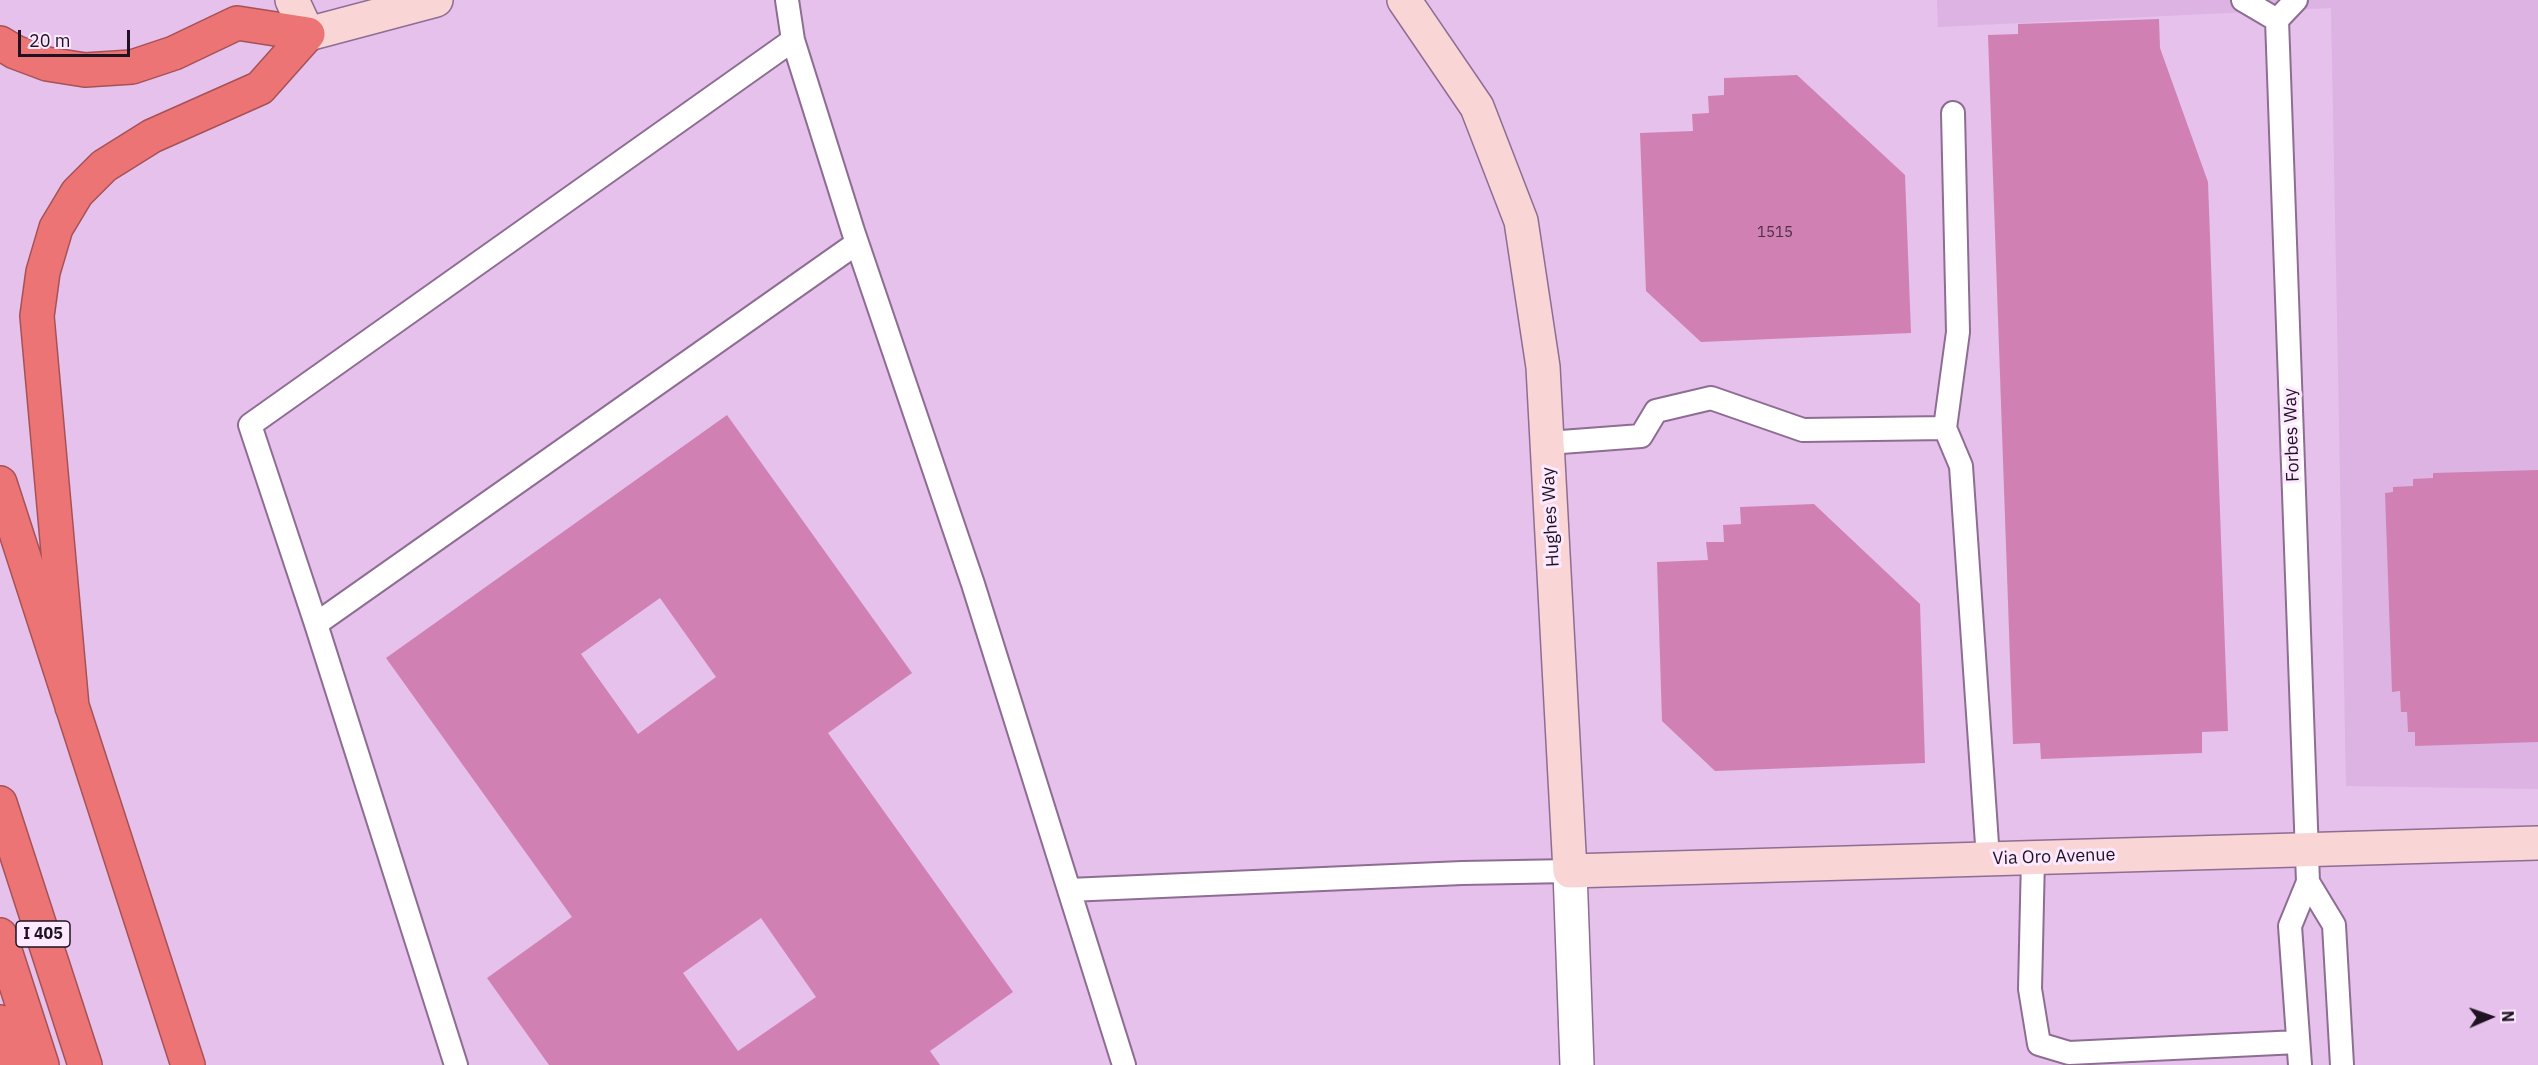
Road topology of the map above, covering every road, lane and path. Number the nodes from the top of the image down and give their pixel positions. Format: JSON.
{"nodes":[{"id":1,"x":292,"y":0,"type":"edge"},
{"id":2,"x":436,"y":0,"type":"edge"},
{"id":3,"x":788,"y":0,"type":"edge"},
{"id":4,"x":1404,"y":0,"type":"edge"},
{"id":5,"x":2243,"y":0,"type":"edge"},
{"id":6,"x":2296,"y":0,"type":"edge"},
{"id":7,"x":2277,"y":20,"type":"junction"},
{"id":8,"x":308,"y":34,"type":"junction"},
{"id":9,"x":793,"y":40,"type":"junction"},
{"id":10,"x":0,"y":43,"type":"edge"},
{"id":11,"x":1953,"y":113,"type":"dead end"},
{"id":12,"x":857,"y":243,"type":"junction"},
{"id":13,"x":1946,"y":428,"type":"junction"},
{"id":14,"x":1548,"y":443,"type":"junction"},
{"id":15,"x":0,"y":483,"type":"edge"},
{"id":16,"x":316,"y":624,"type":"junction"},
{"id":17,"x":72,"y":707,"type":"junction"},
{"id":18,"x":0,"y":803,"type":"edge"},
{"id":19,"x":2538,"y":843,"type":"edge"},
{"id":20,"x":2033,"y":858,"type":"junction"},
{"id":21,"x":1988,"y":859,"type":"junction"},
{"id":22,"x":2307,"y":866,"type":"junction"},
{"id":23,"x":1570,"y":871,"type":"junction"},
{"id":24,"x":1070,"y":890,"type":"junction"},
{"id":25,"x":0,"y":935,"type":"edge"},
{"id":26,"x":0,"y":1022,"type":"edge"},
{"id":27,"x":2298,"y":1042,"type":"junction"},
{"id":28,"x":13,"y":1065,"type":"edge"},
{"id":29,"x":42,"y":1065,"type":"edge"},
{"id":30,"x":85,"y":1065,"type":"edge"},
{"id":31,"x":188,"y":1065,"type":"edge"},
{"id":32,"x":456,"y":1065,"type":"edge"},
{"id":33,"x":1125,"y":1065,"type":"edge"},
{"id":34,"x":1577,"y":1065,"type":"edge"},
{"id":35,"x":2300,"y":1065,"type":"edge"},
{"id":36,"x":2342,"y":1065,"type":"edge"}],
"edges":[{"from":1,"to":8,"type":"street"},
{"from":2,"to":8,"type":"street"},
{"from":3,"to":9,"type":"lane"},
{"from":4,"to":14,"type":"street","name":"Hughes Way"},
{"from":5,"to":7,"type":"lane"},
{"from":6,"to":7,"type":"lane"},
{"from":7,"to":22,"type":"lane","name":"Forbes Way"},
{"from":8,"to":10,"type":"highway"},
{"from":8,"to":17,"type":"highway"},
{"from":9,"to":12,"type":"lane"},
{"from":9,"to":16,"type":"lane"},
{"from":11,"to":13,"type":"lane"},
{"from":12,"to":16,"type":"lane"},
{"from":12,"to":24,"type":"lane"},
{"from":13,"to":14,"type":"lane"},
{"from":13,"to":21,"type":"lane"},
{"from":14,"to":23,"type":"street","name":"Hughes Way"},
{"from":15,"to":17,"type":"highway"},
{"from":16,"to":32,"type":"lane"},
{"from":17,"to":31,"type":"highway"},
{"from":18,"to":30,"type":"highway","number":"I 405"},
{"from":19,"to":22,"type":"street","name":"Via Oro Avenue"},
{"from":20,"to":21,"type":"street","name":"Via Oro Avenue"},
{"from":20,"to":22,"type":"street","name":"Via Oro Avenue"},
{"from":20,"to":27,"type":"lane"},
{"from":21,"to":23,"type":"street","name":"Via Oro Avenue"},
{"from":22,"to":27,"type":"lane"},
{"from":22,"to":36,"type":"lane"},
{"from":23,"to":24,"type":"lane"},
{"from":23,"to":34,"type":"street","name":"Hughes Way"},
{"from":24,"to":33,"type":"lane"},
{"from":25,"to":29,"type":"highway"},
{"from":26,"to":28,"type":"highway"},
{"from":27,"to":35,"type":"lane"}]}
